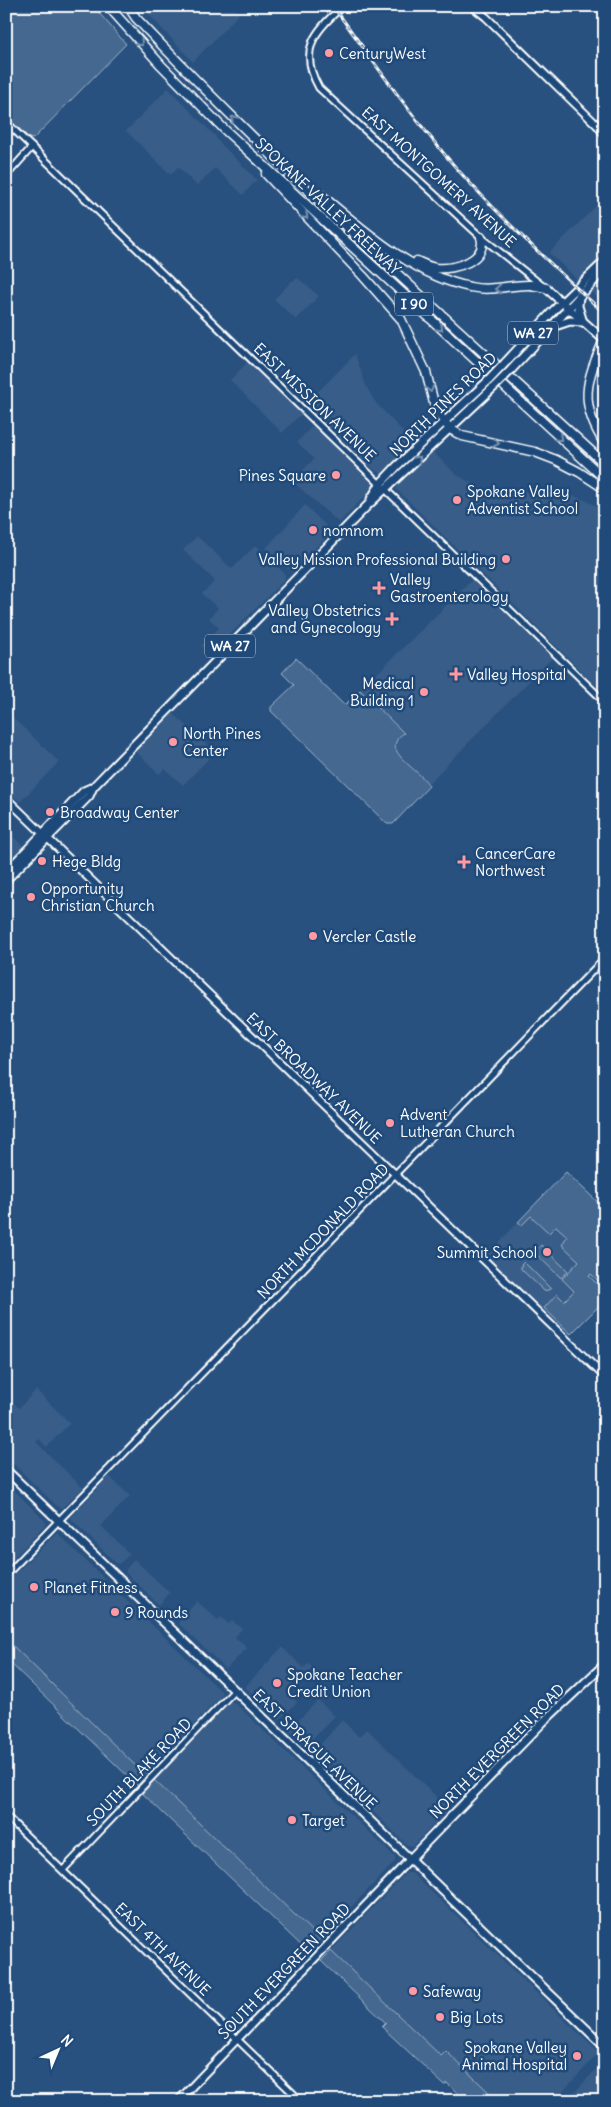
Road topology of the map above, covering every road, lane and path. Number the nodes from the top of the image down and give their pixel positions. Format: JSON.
{"nodes":[{"id":1,"x":108,"y":6,"type":"edge"},
{"id":2,"x":128,"y":6,"type":"edge"},
{"id":3,"x":343,"y":6,"type":"edge"},
{"id":4,"x":472,"y":6,"type":"edge"},
{"id":5,"x":6,"y":122,"type":"edge"},
{"id":6,"x":224,"y":129,"type":"junction"},
{"id":7,"x":605,"y":135,"type":"edge"},
{"id":8,"x":32,"y":147,"type":"junction"},
{"id":9,"x":269,"y":153,"type":"junction"},
{"id":10,"x":6,"y":176,"type":"edge"},
{"id":11,"x":481,"y":236,"type":"junction"},
{"id":12,"x":383,"y":245,"type":"junction"},
{"id":13,"x":605,"y":261,"type":"edge"},
{"id":14,"x":605,"y":269,"type":"edge"},
{"id":15,"x":546,"y":288,"type":"junction"},
{"id":16,"x":577,"y":292,"type":"junction"},
{"id":17,"x":564,"y":305,"type":"junction"},
{"id":18,"x":583,"y":322,"type":"junction"},
{"id":19,"x":547,"y":330,"type":"junction"},
{"id":20,"x":605,"y":340,"type":"edge"},
{"id":21,"x":605,"y":354,"type":"edge"},
{"id":22,"x":593,"y":366,"type":"junction"},
{"id":23,"x":447,"y":426,"type":"junction"},
{"id":24,"x":605,"y":444,"type":"edge"},
{"id":25,"x":605,"y":464,"type":"edge"},
{"id":26,"x":605,"y":479,"type":"edge"},
{"id":27,"x":384,"y":486,"type":"junction"},
{"id":28,"x":605,"y":489,"type":"edge"},
{"id":29,"x":605,"y":702,"type":"edge"},
{"id":30,"x":6,"y":798,"type":"edge"},
{"id":31,"x":45,"y":836,"type":"junction"},
{"id":32,"x":6,"y":872,"type":"edge"},
{"id":33,"x":6,"y":880,"type":"edge"},
{"id":34,"x":605,"y":958,"type":"edge"},
{"id":35,"x":395,"y":1174,"type":"junction"},
{"id":36,"x":605,"y":1377,"type":"edge"},
{"id":37,"x":6,"y":1470,"type":"edge"},
{"id":38,"x":58,"y":1521,"type":"junction"},
{"id":39,"x":6,"y":1575,"type":"edge"},
{"id":40,"x":605,"y":1664,"type":"edge"},
{"id":41,"x":234,"y":1691,"type":"junction"},
{"id":42,"x":6,"y":1816,"type":"edge"},
{"id":43,"x":409,"y":1860,"type":"junction"},
{"id":44,"x":63,"y":1870,"type":"junction"},
{"id":45,"x":237,"y":2038,"type":"junction"},
{"id":46,"x":605,"y":2047,"type":"edge"},
{"id":47,"x":178,"y":2101,"type":"edge"},
{"id":48,"x":301,"y":2101,"type":"edge"}],
"edges":[{"from":1,"to":6,"type":"highway","name":"SPOKANE VALLEY FREEWAY","number":"I 90","one_way":true},
{"from":9,"to":2,"type":"highway","name":"SPOKANE VALLEY FREEWAY","number":"I 90","one_way":true},
{"from":3,"to":11,"type":"street","name":"EAST MONTGOMERY AVENUE"},
{"from":4,"to":7,"type":"main road"},
{"from":5,"to":8,"type":"street","name":"EAST MISSION AVENUE"},
{"from":6,"to":23,"type":"highway","one_way":true},
{"from":6,"to":26,"type":"highway","name":"SPOKANE VALLEY FREEWAY","number":"I 90","one_way":true},
{"from":8,"to":10,"type":"street"},
{"from":8,"to":27,"type":"street","name":"EAST MISSION AVENUE"},
{"from":9,"to":12,"type":"highway"},
{"from":9,"to":25,"type":"highway","name":"SPOKANE VALLEY FREEWAY","number":"I 90"},
{"from":11,"to":12,"type":"highway"},
{"from":11,"to":15,"type":"street","name":"EAST MONTGOMERY AVENUE"},
{"from":15,"to":12,"type":"highway","one_way":true},
{"from":13,"to":16,"type":"main road","name":"NORTH PINES ROAD","number":"WA 27"},
{"from":14,"to":16,"type":"main road","name":"NORTH PINES ROAD","number":"WA 27"},
{"from":15,"to":16,"type":"main road"},
{"from":15,"to":17,"type":"main road","name":"EAST MONTGOMERY AVENUE"},
{"from":16,"to":17,"type":"main road","name":"NORTH PINES ROAD","number":"WA 27"},
{"from":16,"to":18,"type":"main road"},
{"from":17,"to":18,"type":"main road","name":"EAST MONTGOMERY AVENUE"},
{"from":17,"to":19,"type":"main road","name":"NORTH PINES ROAD","number":"WA 27"},
{"from":17,"to":23,"type":"main road","name":"NORTH PINES ROAD","number":"WA 27","bridge":true},
{"from":18,"to":19,"type":"main road"},
{"from":18,"to":20,"type":"main road","name":"EAST MONTGOMERY AVENUE"},
{"from":19,"to":23,"type":"main road","name":"NORTH PINES ROAD","number":"WA 27","bridge":true},
{"from":20,"to":22,"type":"highway"},
{"from":21,"to":22,"type":"highway"},
{"from":22,"to":24,"type":"highway"},
{"from":23,"to":27,"type":"main road","name":"NORTH PINES ROAD","number":"WA 27"},
{"from":23,"to":28,"type":"highway","one_way":true},
{"from":27,"to":29,"type":"street","name":"EAST MISSION AVENUE"},
{"from":27,"to":31,"type":"main road","name":"NORTH PINES ROAD","number":"WA 27"},
{"from":30,"to":31,"type":"main road","name":"EAST BROADWAY AVENUE"},
{"from":31,"to":32,"type":"main road","name":"NORTH PINES ROAD","number":"WA 27"},
{"from":31,"to":33,"type":"main road","name":"NORTH PINES ROAD","number":"WA 27"},
{"from":31,"to":35,"type":"main road","name":"EAST BROADWAY AVENUE"},
{"from":34,"to":35,"type":"street","name":"NORTH MCDONALD ROAD"},
{"from":35,"to":36,"type":"main road","name":"EAST BROADWAY AVENUE"},
{"from":35,"to":38,"type":"street","name":"NORTH MCDONALD ROAD"},
{"from":37,"to":38,"type":"main road","name":"EAST SPRAGUE AVENUE"},
{"from":38,"to":39,"type":"street","name":"NORTH MCDONALD ROAD"},
{"from":38,"to":41,"type":"main road","name":"EAST SPRAGUE AVENUE"},
{"from":40,"to":43,"type":"main road","name":"NORTH EVERGREEN ROAD"},
{"from":41,"to":43,"type":"main road","name":"EAST SPRAGUE AVENUE"},
{"from":41,"to":44,"type":"street","name":"SOUTH BLAKE ROAD"},
{"from":42,"to":44,"type":"street","name":"EAST 4TH AVENUE"},
{"from":43,"to":45,"type":"main road","name":"SOUTH EVERGREEN ROAD"},
{"from":43,"to":46,"type":"main road","name":"EAST SPRAGUE AVENUE"},
{"from":44,"to":45,"type":"street","name":"EAST 4TH AVENUE"},
{"from":45,"to":47,"type":"main road","name":"SOUTH EVERGREEN ROAD"},
{"from":45,"to":48,"type":"street","name":"EAST 4TH AVENUE"}]}
